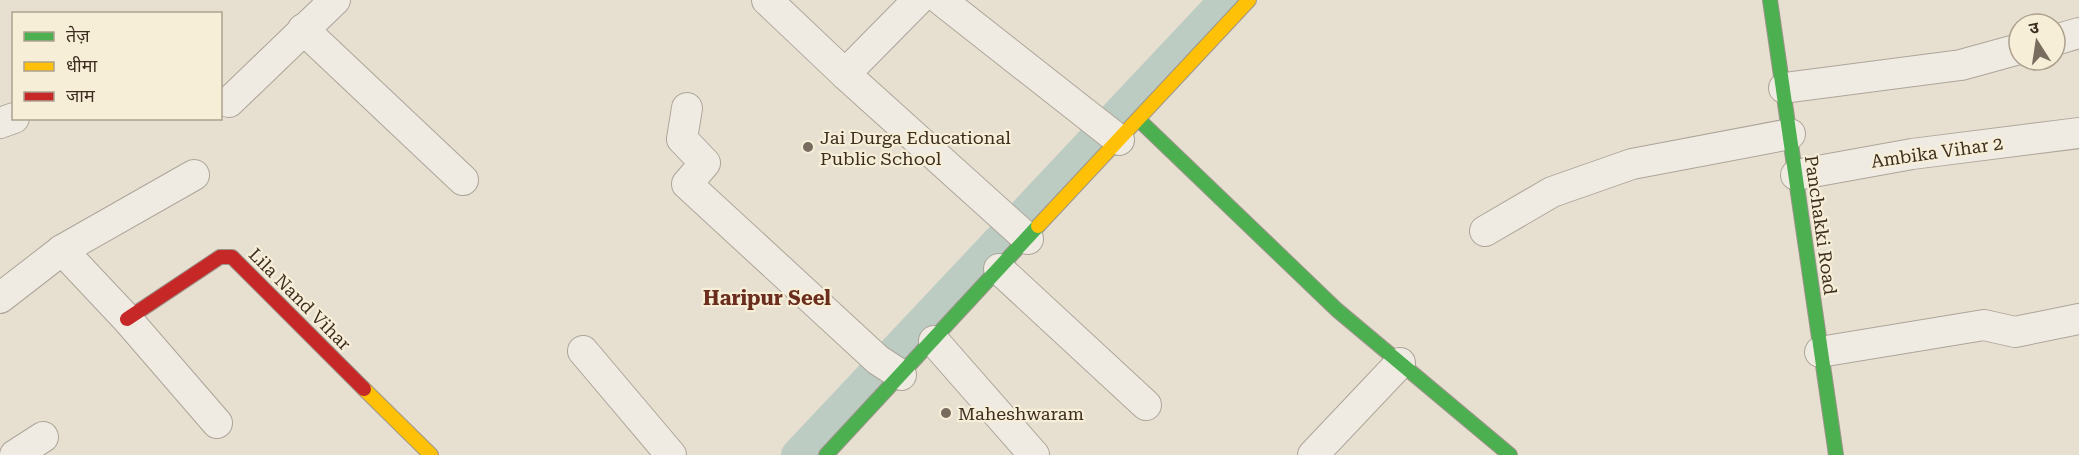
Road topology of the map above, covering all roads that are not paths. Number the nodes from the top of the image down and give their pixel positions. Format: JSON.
{"nodes":[{"id":1,"x":335,"y":0,"type":"edge"},
{"id":2,"x":767,"y":0,"type":"edge"},
{"id":3,"x":918,"y":0,"type":"edge"},
{"id":4,"x":940,"y":0,"type":"edge"},
{"id":5,"x":1249,"y":0,"type":"edge"},
{"id":6,"x":1770,"y":0,"type":"edge"},
{"id":7,"x":303,"y":30,"type":"junction"},
{"id":8,"x":2007,"y":52,"type":"edge"},
{"id":9,"x":845,"y":74,"type":"junction"},
{"id":10,"x":1784,"y":88,"type":"junction"},
{"id":11,"x":229,"y":102,"type":"dead end"},
{"id":12,"x":687,"y":108,"type":"dead end"},
{"id":13,"x":1116,"y":128,"type":"junction"},
{"id":14,"x":2079,"y":133,"type":"edge"},
{"id":15,"x":1790,"y":134,"type":"junction"},
{"id":16,"x":194,"y":175,"type":"dead end"},
{"id":17,"x":1797,"y":175,"type":"junction"},
{"id":18,"x":463,"y":180,"type":"dead end"},
{"id":19,"x":1017,"y":230,"type":"junction"},
{"id":20,"x":1485,"y":231,"type":"dead end"},
{"id":21,"x":62,"y":250,"type":"junction"},
{"id":22,"x":999,"y":269,"type":"junction"},
{"id":23,"x":0,"y":298,"type":"edge"},
{"id":24,"x":127,"y":319,"type":"junction"},
{"id":25,"x":2079,"y":319,"type":"edge"},
{"id":26,"x":934,"y":341,"type":"junction"},
{"id":27,"x":583,"y":351,"type":"dead end"},
{"id":28,"x":1820,"y":352,"type":"junction"},
{"id":29,"x":1400,"y":363,"type":"junction"},
{"id":30,"x":889,"y":367,"type":"junction"},
{"id":31,"x":1146,"y":405,"type":"dead end"},
{"id":32,"x":217,"y":423,"type":"dead end"},
{"id":33,"x":43,"y":437,"type":"dead end"},
{"id":34,"x":1833,"y":453,"type":"edge"},
{"id":35,"x":15,"y":455,"type":"edge"},
{"id":36,"x":431,"y":455,"type":"edge"},
{"id":37,"x":671,"y":455,"type":"edge"},
{"id":38,"x":826,"y":455,"type":"edge"},
{"id":39,"x":1034,"y":455,"type":"edge"},
{"id":40,"x":1312,"y":455,"type":"edge"},
{"id":41,"x":1510,"y":455,"type":"edge"}],
"edges":[{"from":1,"to":7,"type":"street"},
{"from":2,"to":9,"type":"street"},
{"from":3,"to":9,"type":"street"},
{"from":4,"to":13,"type":"street"},
{"from":5,"to":13,"type":"main road"},
{"from":6,"to":10,"type":"main road","name":"Panchakki Road"},
{"from":7,"to":11,"type":"street"},
{"from":7,"to":18,"type":"street"},
{"from":8,"to":10,"type":"street"},
{"from":9,"to":19,"type":"street"},
{"from":10,"to":15,"type":"main road","name":"Panchakki Road"},
{"from":12,"to":30,"type":"street"},
{"from":13,"to":19,"type":"main road"},
{"from":13,"to":29,"type":"main road"},
{"from":14,"to":17,"type":"street","name":"Ambika Vihar 2"},
{"from":15,"to":17,"type":"main road","name":"Panchakki Road"},
{"from":15,"to":20,"type":"street"},
{"from":16,"to":21,"type":"street"},
{"from":17,"to":28,"type":"main road","name":"Panchakki Road"},
{"from":19,"to":22,"type":"main road"},
{"from":21,"to":23,"type":"street"},
{"from":21,"to":24,"type":"street"},
{"from":22,"to":26,"type":"main road"},
{"from":22,"to":31,"type":"street"},
{"from":24,"to":32,"type":"street"},
{"from":24,"to":36,"type":"main road","name":"Lila Nand Vihar"},
{"from":25,"to":28,"type":"street"},
{"from":26,"to":30,"type":"main road"},
{"from":26,"to":39,"type":"street"},
{"from":27,"to":37,"type":"street"},
{"from":28,"to":34,"type":"main road","name":"Panchakki Road"},
{"from":29,"to":40,"type":"street"},
{"from":29,"to":41,"type":"main road"},
{"from":30,"to":38,"type":"main road"},
{"from":33,"to":35,"type":"street"}]}
